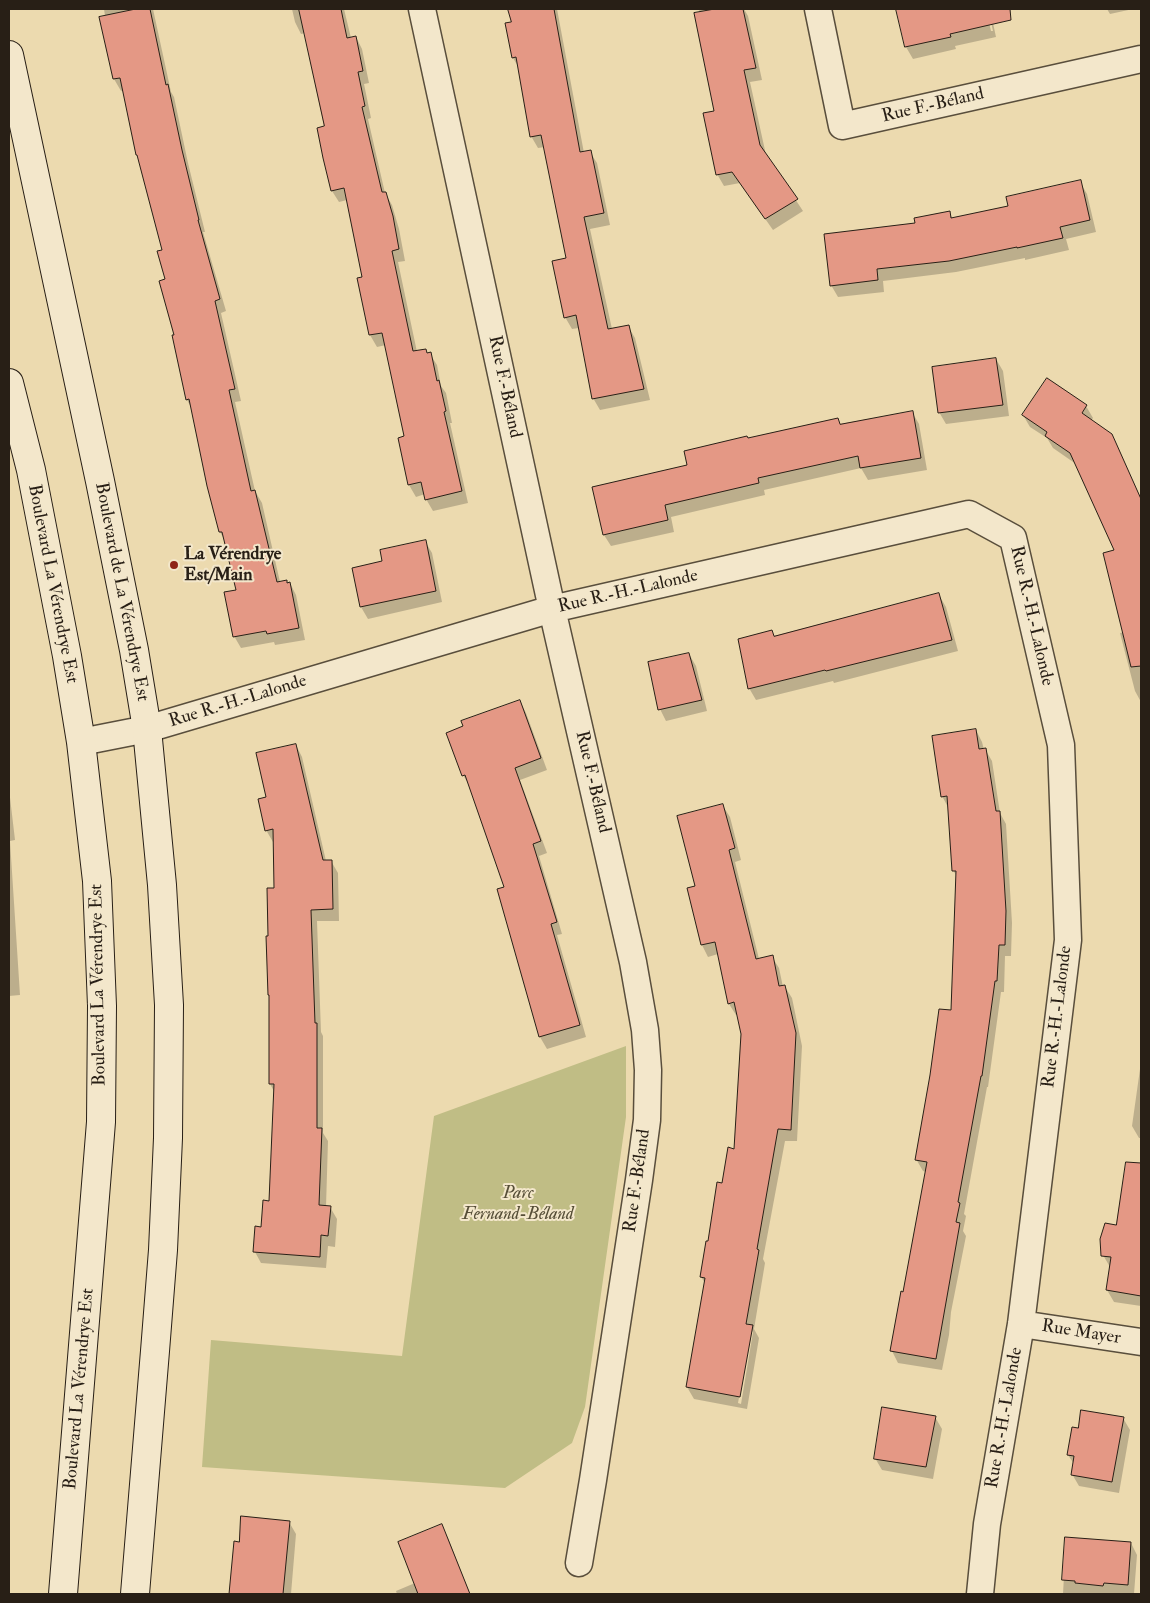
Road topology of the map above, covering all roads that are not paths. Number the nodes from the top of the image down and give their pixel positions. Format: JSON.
{"nodes":[{"id":1,"x":422,"y":9,"type":"edge"},
{"id":2,"x":818,"y":9,"type":"edge"},
{"id":3,"x":9,"y":55,"type":"edge"},
{"id":4,"x":1141,"y":59,"type":"edge"},
{"id":5,"x":9,"y":383,"type":"edge"},
{"id":6,"x":552,"y":609,"type":"junction"},
{"id":7,"x":147,"y":729,"type":"junction"},
{"id":8,"x":81,"y":742,"type":"junction"},
{"id":9,"x":1021,"y":1324,"type":"junction"},
{"id":10,"x":1141,"y":1342,"type":"edge"},
{"id":11,"x":579,"y":1563,"type":"dead end"},
{"id":12,"x":63,"y":1594,"type":"edge"},
{"id":13,"x":135,"y":1594,"type":"edge"},
{"id":14,"x":980,"y":1594,"type":"edge"}],
"edges":[{"from":1,"to":6,"type":"street","name":"Rue F.-Béland"},
{"from":2,"to":4,"type":"street","name":"Rue F.-Béland"},
{"from":3,"to":7,"type":"main road","name":"Boulevard de La Vérendrye Est"},
{"from":5,"to":8,"type":"main road","name":"Boulevard La Vérendrye Est"},
{"from":6,"to":7,"type":"street","name":"Rue R.-H.-Lalonde"},
{"from":6,"to":9,"type":"street","name":"Rue R.-H.-Lalonde"},
{"from":6,"to":11,"type":"street","name":"Rue F.-Béland"},
{"from":7,"to":8,"type":"street","name":"Rue R.-H.-Lalonde"},
{"from":7,"to":13,"type":"main road","name":"Boulevard de La Vérendrye Est"},
{"from":8,"to":12,"type":"main road","name":"Boulevard La Vérendrye Est"},
{"from":9,"to":10,"type":"street","name":"Rue Mayer"},
{"from":9,"to":14,"type":"street","name":"Rue R.-H.-Lalonde"}]}
